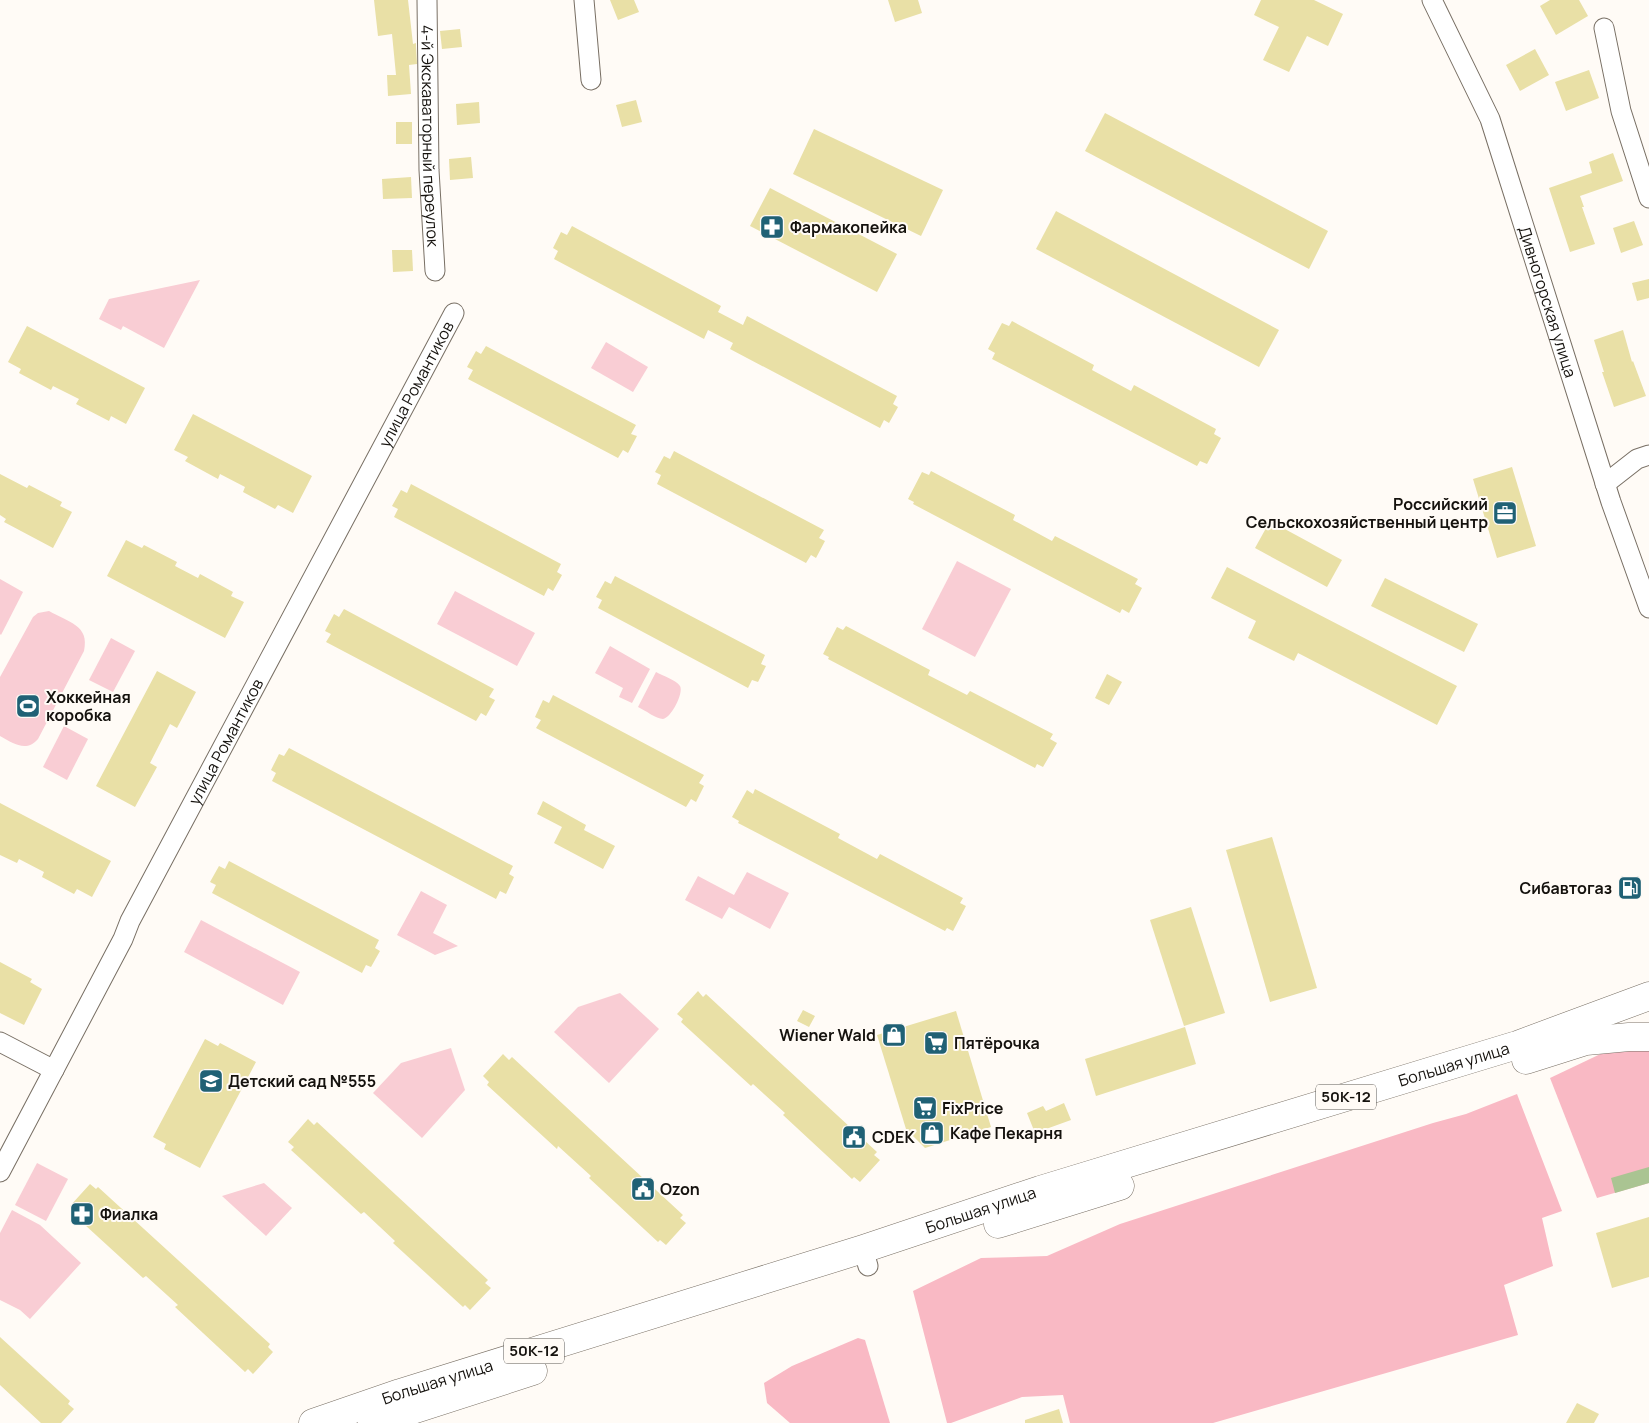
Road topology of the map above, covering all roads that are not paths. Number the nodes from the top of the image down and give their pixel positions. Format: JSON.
{"nodes":[{"id":1,"x":427,"y":0,"type":"edge"},
{"id":2,"x":584,"y":0,"type":"edge"},
{"id":3,"x":1432,"y":0,"type":"edge"},
{"id":4,"x":1604,"y":28,"type":"dead end"},
{"id":5,"x":591,"y":80,"type":"dead end"},
{"id":6,"x":1649,"y":198,"type":"edge"},
{"id":7,"x":436,"y":271,"type":"dead end"},
{"id":8,"x":454,"y":313,"type":"dead end"},
{"id":9,"x":1649,"y":455,"type":"edge"},
{"id":10,"x":1605,"y":484,"type":"junction"},
{"id":11,"x":1649,"y":608,"type":"edge"},
{"id":12,"x":1649,"y":996,"type":"edge"},
{"id":13,"x":1639,"y":1037,"type":"edge"},
{"id":14,"x":0,"y":1042,"type":"edge"},
{"id":15,"x":54,"y":1070,"type":"junction"},
{"id":16,"x":0,"y":1172,"type":"edge"},
{"id":17,"x":866,"y":1257,"type":"junction"},
{"id":18,"x":314,"y":1423,"type":"edge"},
{"id":19,"x":372,"y":1423,"type":"edge"}],
"edges":[{"from":1,"to":7,"type":"street","name":"4-й Экскаваторный переулок"},
{"from":2,"to":5,"type":"street"},
{"from":3,"to":10,"type":"street","name":"Дивногорская улица"},
{"from":4,"to":6,"type":"street"},
{"from":8,"to":15,"type":"street","name":"улица Романтиков"},
{"from":9,"to":10,"type":"street"},
{"from":10,"to":11,"type":"street","name":"Дивногорская улица"},
{"from":12,"to":17,"type":"main road","name":"Большая улица","number":"50К-12"},
{"from":13,"to":17,"type":"main road","name":"Большая улица"},
{"from":14,"to":15,"type":"street"},
{"from":15,"to":16,"type":"street","name":"улица Романтиков"},
{"from":17,"to":18,"type":"main road","name":"Большая улица","number":"50К-12"},
{"from":17,"to":19,"type":"main road","name":"Большая улица"}]}
